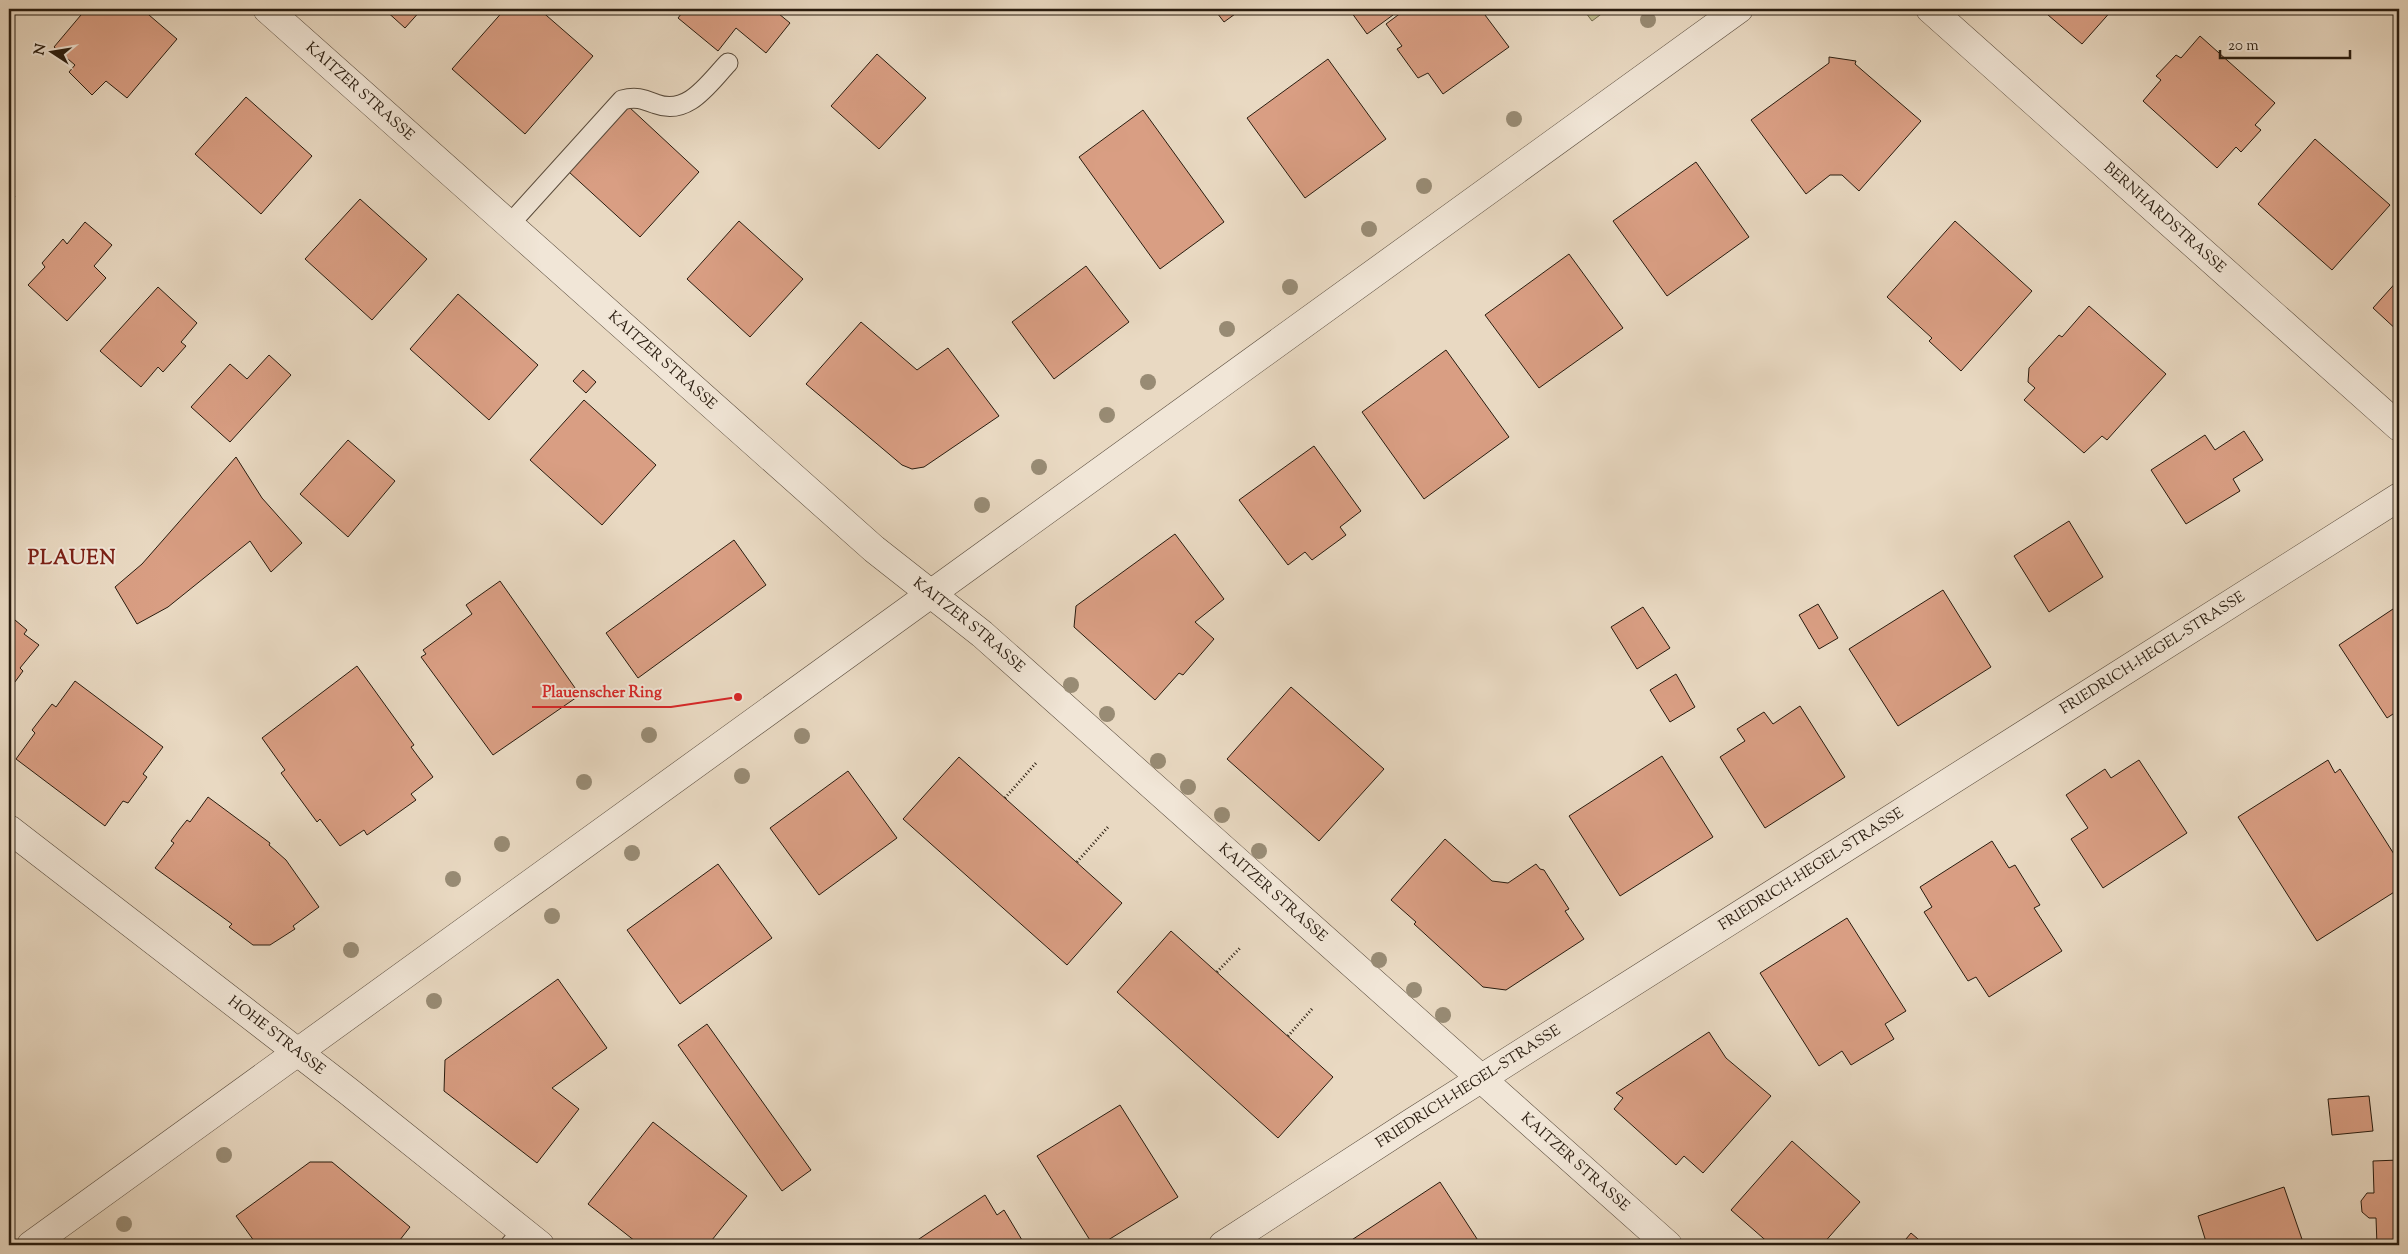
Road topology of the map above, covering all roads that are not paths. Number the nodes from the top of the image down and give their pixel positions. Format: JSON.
{"nodes":[{"id":1,"x":267,"y":9,"type":"edge"},
{"id":2,"x":1739,"y":9,"type":"edge"},
{"id":3,"x":1930,"y":9,"type":"edge"},
{"id":4,"x":728,"y":63,"type":"dead end"},
{"id":5,"x":509,"y":225,"type":"junction"},
{"id":6,"x":2399,"y":427,"type":"edge"},
{"id":7,"x":2399,"y":496,"type":"edge"},
{"id":8,"x":930,"y":593,"type":"junction"},
{"id":9,"x":9,"y":829,"type":"edge"},
{"id":10,"x":297,"y":1052,"type":"junction"},
{"id":11,"x":1482,"y":1080,"type":"junction"},
{"id":12,"x":524,"y":1241,"type":"edge"},
{"id":13,"x":31,"y":1245,"type":"edge"},
{"id":14,"x":1223,"y":1245,"type":"edge"},
{"id":15,"x":1668,"y":1245,"type":"edge"}],
"edges":[{"from":1,"to":5,"type":"street","name":"KAITZER STRASSE"},
{"from":2,"to":8,"type":"street"},
{"from":3,"to":6,"type":"street","name":"BERNHARDSTRASSE"},
{"from":4,"to":5,"type":"lane"},
{"from":5,"to":8,"type":"street","name":"KAITZER STRASSE"},
{"from":7,"to":11,"type":"street","name":"FRIEDRICH-HEGEL-STRASSE"},
{"from":8,"to":10,"type":"street"},
{"from":8,"to":11,"type":"street","name":"KAITZER STRASSE"},
{"from":9,"to":10,"type":"street","name":"HOHE STRASSE"},
{"from":10,"to":12,"type":"street","name":"HOHE STRASSE"},
{"from":10,"to":13,"type":"street"},
{"from":11,"to":14,"type":"street","name":"FRIEDRICH-HEGEL-STRASSE"},
{"from":11,"to":15,"type":"street","name":"KAITZER STRASSE"}]}
